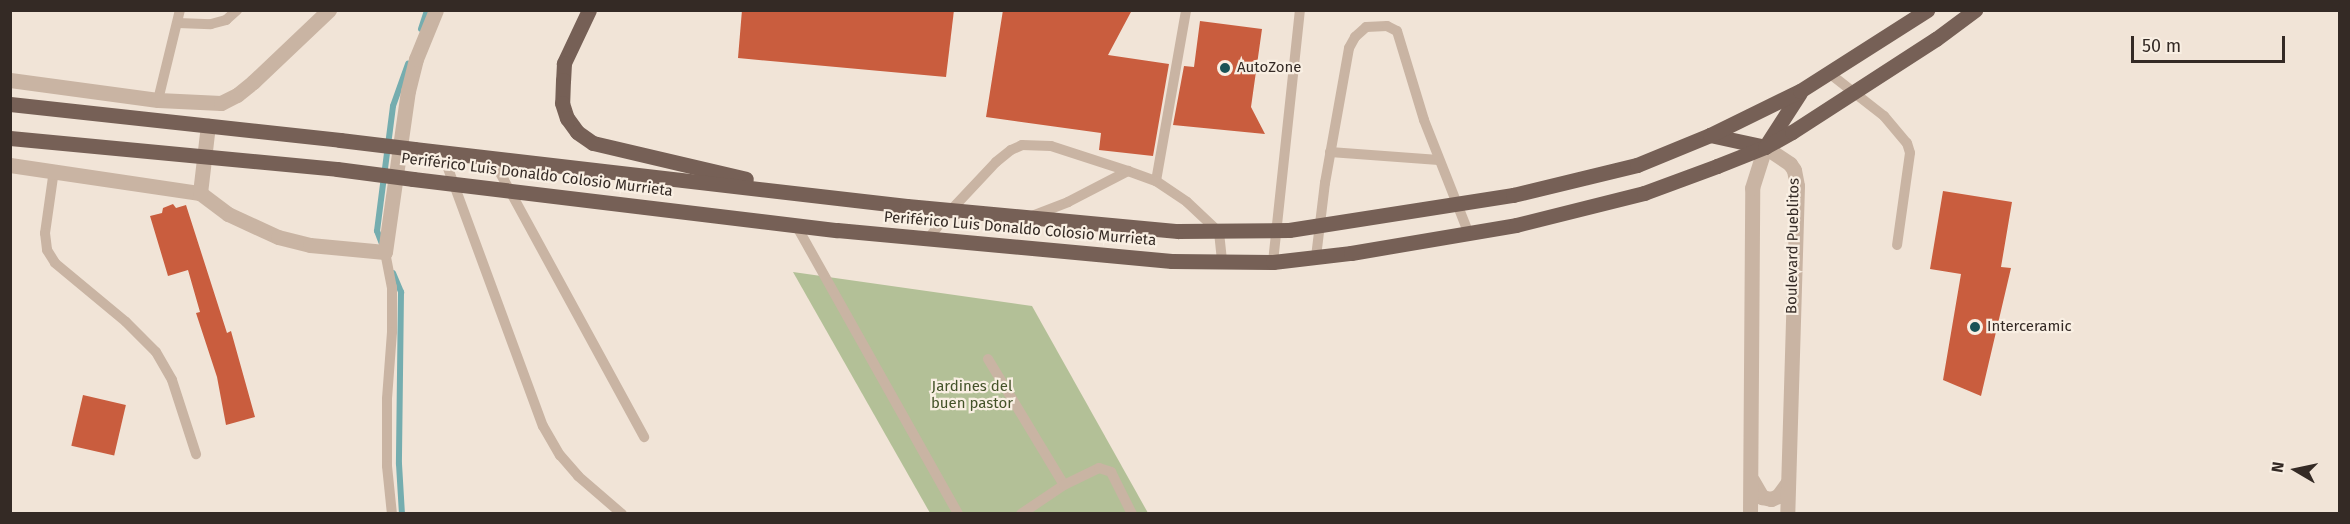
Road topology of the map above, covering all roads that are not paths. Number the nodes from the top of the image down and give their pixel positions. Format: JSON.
{"nodes":[{"id":1,"x":180,"y":10,"type":"edge"},
{"id":2,"x":237,"y":10,"type":"edge"},
{"id":3,"x":329,"y":10,"type":"edge"},
{"id":4,"x":436,"y":10,"type":"edge"},
{"id":5,"x":588,"y":10,"type":"edge"},
{"id":6,"x":1186,"y":10,"type":"edge"},
{"id":7,"x":1300,"y":10,"type":"edge"},
{"id":8,"x":1927,"y":10,"type":"edge"},
{"id":9,"x":1975,"y":10,"type":"edge"},
{"id":10,"x":178,"y":23,"type":"junction"},
{"id":11,"x":1829,"y":73,"type":"junction"},
{"id":12,"x":10,"y":80,"type":"edge"},
{"id":13,"x":1800,"y":91,"type":"junction"},
{"id":14,"x":1855,"y":92,"type":"junction"},
{"id":15,"x":158,"y":100,"type":"junction"},
{"id":16,"x":10,"y":104,"type":"edge"},
{"id":17,"x":208,"y":125,"type":"junction"},
{"id":18,"x":1710,"y":135,"type":"junction"},
{"id":19,"x":10,"y":138,"type":"edge"},
{"id":20,"x":1765,"y":147,"type":"junction"},
{"id":21,"x":442,"y":152,"type":"junction"},
{"id":22,"x":1330,"y":152,"type":"junction"},
{"id":23,"x":204,"y":156,"type":"junction"},
{"id":24,"x":492,"y":158,"type":"junction"},
{"id":25,"x":1439,"y":160,"type":"junction"},
{"id":26,"x":10,"y":165,"type":"edge"},
{"id":27,"x":54,"y":170,"type":"junction"},
{"id":28,"x":1128,"y":171,"type":"junction"},
{"id":29,"x":1156,"y":181,"type":"junction"},
{"id":30,"x":453,"y":183,"type":"junction"},
{"id":31,"x":507,"y":190,"type":"junction"},
{"id":32,"x":200,"y":193,"type":"junction"},
{"id":33,"x":816,"y":195,"type":"junction"},
{"id":34,"x":1455,"y":204,"type":"junction"},
{"id":35,"x":951,"y":210,"type":"junction"},
{"id":36,"x":1029,"y":217,"type":"junction"},
{"id":37,"x":796,"y":225,"type":"junction"},
{"id":38,"x":1319,"y":227,"type":"junction"},
{"id":39,"x":1274,"y":231,"type":"junction"},
{"id":40,"x":1219,"y":232,"type":"junction"},
{"id":41,"x":1469,"y":234,"type":"junction"},
{"id":42,"x":928,"y":239,"type":"junction"},
{"id":43,"x":1897,"y":245,"type":"dead end"},
{"id":44,"x":385,"y":252,"type":"junction"},
{"id":45,"x":1316,"y":257,"type":"junction"},
{"id":46,"x":1273,"y":262,"type":"junction"},
{"id":47,"x":1222,"y":263,"type":"junction"},
{"id":48,"x":988,"y":359,"type":"dead end"},
{"id":49,"x":644,"y":437,"type":"dead end"},
{"id":50,"x":196,"y":454,"type":"dead end"},
{"id":51,"x":1752,"y":480,"type":"junction"},
{"id":52,"x":1788,"y":482,"type":"junction"},
{"id":53,"x":1064,"y":485,"type":"junction"},
{"id":54,"x":392,"y":513,"type":"edge"},
{"id":55,"x":621,"y":513,"type":"edge"},
{"id":56,"x":958,"y":513,"type":"edge"},
{"id":57,"x":1022,"y":513,"type":"edge"},
{"id":58,"x":1131,"y":513,"type":"edge"},
{"id":59,"x":1750,"y":513,"type":"edge"},
{"id":60,"x":1787,"y":513,"type":"edge"}],
"edges":[{"from":1,"to":10,"type":"lane"},
{"from":2,"to":10,"type":"lane"},
{"from":3,"to":15,"type":"street"},
{"from":4,"to":44,"type":"street"},
{"from":5,"to":33,"type":"main road"},
{"from":6,"to":29,"type":"lane"},
{"from":7,"to":39,"type":"lane"},
{"from":8,"to":11,"type":"main road","name":"Periférico Luis Donaldo Colosio Murrieta"},
{"from":9,"to":14,"type":"main road","name":"Periférico Luis Donaldo Colosio Murrieta"},
{"from":10,"to":15,"type":"lane"},
{"from":11,"to":13,"type":"main road","name":"Periférico Luis Donaldo Colosio Murrieta"},
{"from":11,"to":14,"type":"lane"},
{"from":12,"to":15,"type":"street"},
{"from":13,"to":18,"type":"main road","name":"Periférico Luis Donaldo Colosio Murrieta"},
{"from":13,"to":20,"type":"main road"},
{"from":14,"to":20,"type":"main road","name":"Periférico Luis Donaldo Colosio Murrieta"},
{"from":14,"to":43,"type":"lane"},
{"from":16,"to":17,"type":"main road","name":"Periférico Luis Donaldo Colosio Murrieta"},
{"from":17,"to":21,"type":"main road","name":"Periférico Luis Donaldo Colosio Murrieta","bridge":true},
{"from":17,"to":23,"type":"street"},
{"from":18,"to":20,"type":"main road"},
{"from":18,"to":34,"type":"main road","name":"Periférico Luis Donaldo Colosio Murrieta"},
{"from":19,"to":23,"type":"main road","name":"Periférico Luis Donaldo Colosio Murrieta"},
{"from":20,"to":41,"type":"main road","name":"Periférico Luis Donaldo Colosio Murrieta"},
{"from":20,"to":51,"type":"street"},
{"from":20,"to":52,"type":"street","name":"Boulevard Pueblitos"},
{"from":21,"to":24,"type":"main road","name":"Periférico Luis Donaldo Colosio Murrieta"},
{"from":21,"to":30,"type":"lane"},
{"from":22,"to":25,"type":"lane"},
{"from":22,"to":25,"type":"lane"},
{"from":22,"to":38,"type":"lane"},
{"from":23,"to":30,"type":"main road","name":"Periférico Luis Donaldo Colosio Murrieta","bridge":true},
{"from":23,"to":32,"type":"street"},
{"from":24,"to":31,"type":"lane"},
{"from":24,"to":33,"type":"main road","name":"Periférico Luis Donaldo Colosio Murrieta"},
{"from":25,"to":34,"type":"lane"},
{"from":26,"to":27,"type":"street"},
{"from":27,"to":32,"type":"street"},
{"from":27,"to":50,"type":"lane"},
{"from":28,"to":29,"type":"lane"},
{"from":28,"to":35,"type":"lane"},
{"from":28,"to":36,"type":"lane"},
{"from":29,"to":40,"type":"lane"},
{"from":30,"to":31,"type":"main road","name":"Periférico Luis Donaldo Colosio Murrieta"},
{"from":30,"to":55,"type":"lane"},
{"from":31,"to":37,"type":"main road","name":"Periférico Luis Donaldo Colosio Murrieta"},
{"from":31,"to":49,"type":"lane"},
{"from":32,"to":44,"type":"street"},
{"from":33,"to":35,"type":"main road","name":"Periférico Luis Donaldo Colosio Murrieta"},
{"from":34,"to":38,"type":"main road","name":"Periférico Luis Donaldo Colosio Murrieta"},
{"from":34,"to":41,"type":"lane"},
{"from":35,"to":36,"type":"main road","name":"Periférico Luis Donaldo Colosio Murrieta"},
{"from":35,"to":42,"type":"lane"},
{"from":36,"to":40,"type":"main road","name":"Periférico Luis Donaldo Colosio Murrieta"},
{"from":37,"to":42,"type":"main road","name":"Periférico Luis Donaldo Colosio Murrieta"},
{"from":37,"to":56,"type":"lane"},
{"from":38,"to":39,"type":"main road","name":"Periférico Luis Donaldo Colosio Murrieta"},
{"from":38,"to":45,"type":"lane"},
{"from":39,"to":40,"type":"main road","name":"Periférico Luis Donaldo Colosio Murrieta"},
{"from":39,"to":46,"type":"lane"},
{"from":40,"to":47,"type":"lane"},
{"from":41,"to":45,"type":"main road","name":"Periférico Luis Donaldo Colosio Murrieta"},
{"from":42,"to":47,"type":"main road","name":"Periférico Luis Donaldo Colosio Murrieta"},
{"from":44,"to":54,"type":"lane"},
{"from":45,"to":46,"type":"main road","name":"Periférico Luis Donaldo Colosio Murrieta"},
{"from":46,"to":47,"type":"main road","name":"Periférico Luis Donaldo Colosio Murrieta"},
{"from":48,"to":53,"type":"lane"},
{"from":51,"to":52,"type":"street"},
{"from":51,"to":59,"type":"street"},
{"from":52,"to":60,"type":"street","name":"Boulevard Pueblitos"},
{"from":53,"to":57,"type":"lane"},
{"from":53,"to":58,"type":"lane"}]}
